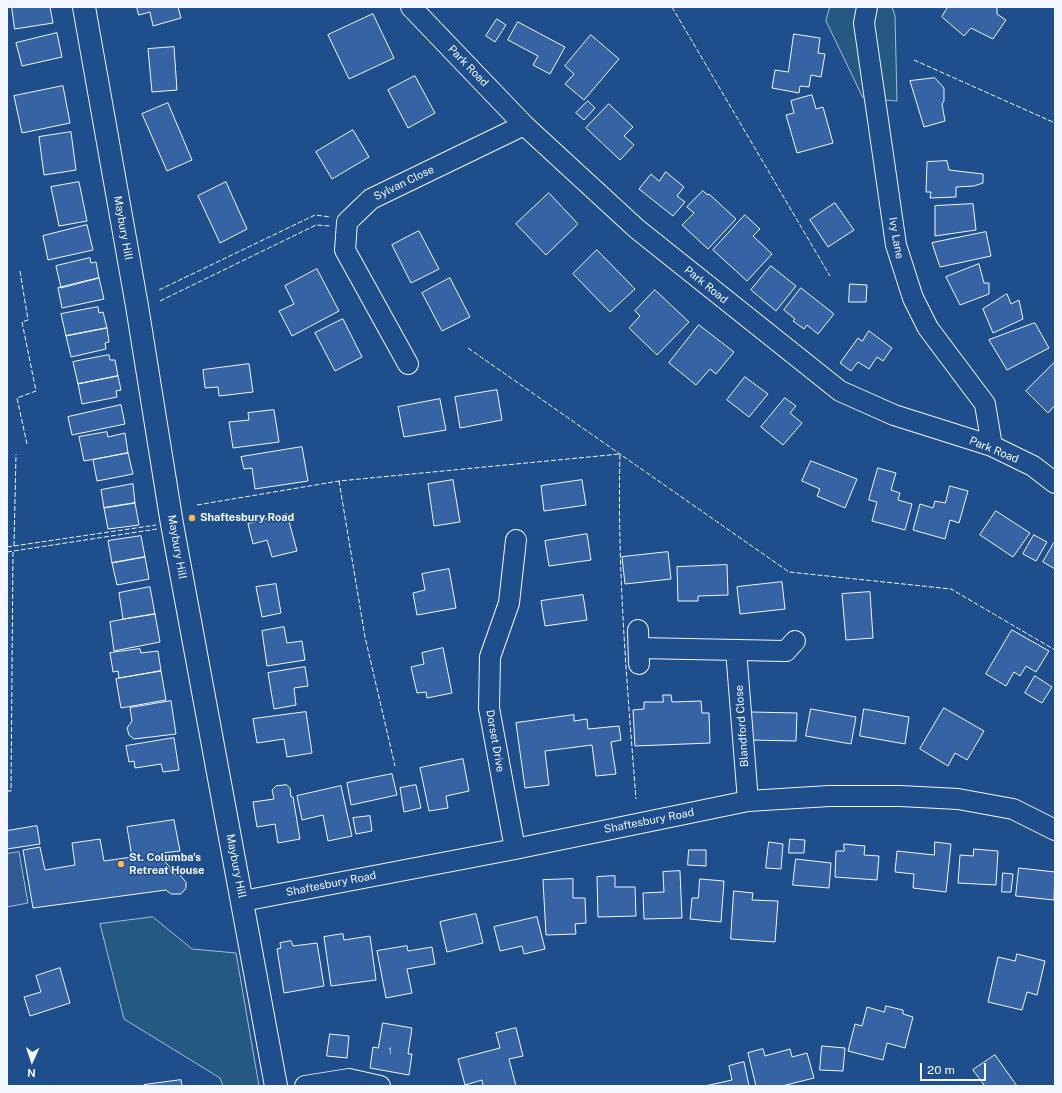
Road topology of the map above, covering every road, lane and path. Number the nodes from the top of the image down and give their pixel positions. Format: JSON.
{"nodes":[{"id":1,"x":84,"y":7,"type":"edge"},
{"id":2,"x":411,"y":7,"type":"edge"},
{"id":3,"x":867,"y":7,"type":"edge"},
{"id":4,"x":524,"y":125,"type":"junction"},
{"id":5,"x":408,"y":364,"type":"dead end"},
{"id":6,"x":992,"y":446,"type":"junction"},
{"id":7,"x":1055,"y":483,"type":"edge"},
{"id":8,"x":516,"y":540,"type":"dead end"},
{"id":9,"x":795,"y":641,"type":"dead end"},
{"id":10,"x":639,"y":647,"type":"dead end"},
{"id":11,"x":736,"y":650,"type":"junction"},
{"id":12,"x":748,"y":801,"type":"junction"},
{"id":13,"x":1055,"y":830,"type":"edge"},
{"id":14,"x":515,"y":848,"type":"junction"},
{"id":15,"x":243,"y":901,"type":"junction"},
{"id":16,"x":276,"y":1086,"type":"edge"},
{"id":17,"x":304,"y":1086,"type":"edge"},
{"id":18,"x":380,"y":1086,"type":"edge"}],
"edges":[{"from":1,"to":15,"type":"street","name":"Maybury Hill"},
{"from":2,"to":4,"type":"street","name":"Park Road"},
{"from":3,"to":6,"type":"street","name":"Ivy Lane"},
{"from":4,"to":5,"type":"street","name":"Sylvan Close"},
{"from":4,"to":6,"type":"street","name":"Park Road"},
{"from":6,"to":7,"type":"street","name":"Park Road"},
{"from":8,"to":14,"type":"street","name":"Dorset Drive"},
{"from":9,"to":11,"type":"street"},
{"from":10,"to":11,"type":"street"},
{"from":11,"to":12,"type":"street","name":"Blandford Close"},
{"from":12,"to":13,"type":"street","name":"Shaftesbury Road"},
{"from":12,"to":14,"type":"street","name":"Shaftesbury Road"},
{"from":14,"to":15,"type":"street","name":"Shaftesbury Road"},
{"from":15,"to":16,"type":"street","name":"Maybury Hill"},
{"from":17,"to":18,"type":"street"}]}
